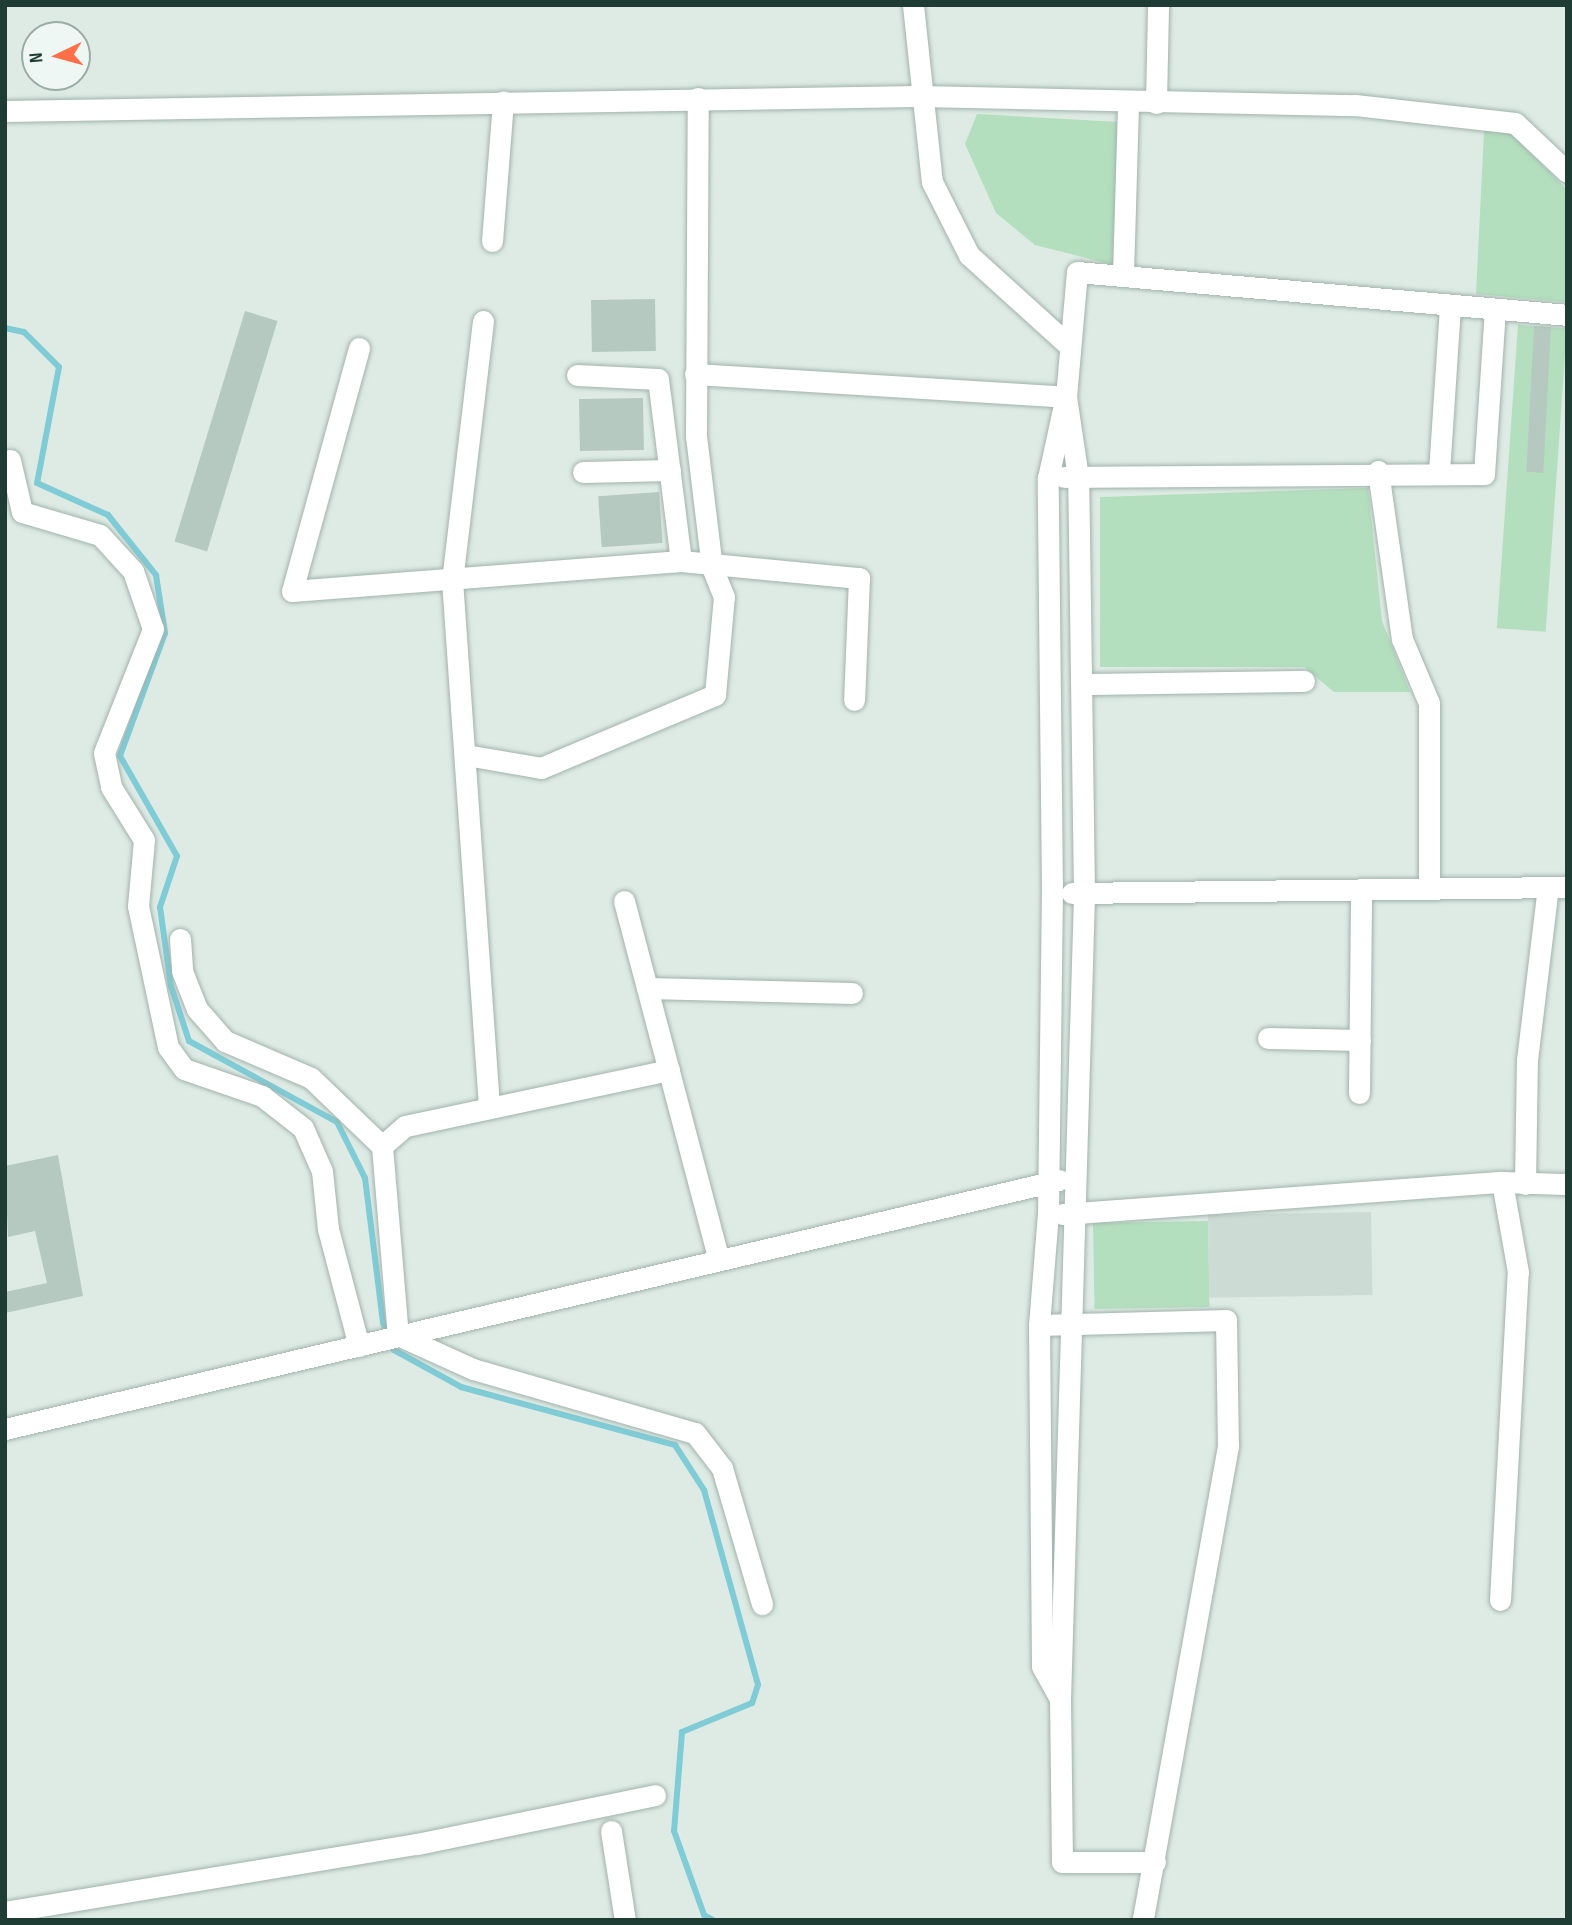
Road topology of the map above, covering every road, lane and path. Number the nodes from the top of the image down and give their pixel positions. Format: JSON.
{"nodes":[{"id":1,"x":913,"y":5,"type":"edge"},
{"id":2,"x":1158,"y":5,"type":"edge"},
{"id":3,"x":918,"y":96,"type":"junction"},
{"id":4,"x":698,"y":98,"type":"junction"},
{"id":5,"x":503,"y":101,"type":"junction"},
{"id":6,"x":1128,"y":103,"type":"junction"},
{"id":7,"x":1156,"y":103,"type":"junction"},
{"id":8,"x":5,"y":111,"type":"edge"},
{"id":9,"x":1567,"y":172,"type":"edge"},
{"id":10,"x":492,"y":241,"type":"dead end"},
{"id":11,"x":1124,"y":274,"type":"junction"},
{"id":12,"x":1450,"y":306,"type":"junction"},
{"id":13,"x":1495,"y":310,"type":"junction"},
{"id":14,"x":1567,"y":316,"type":"edge"},
{"id":15,"x":483,"y":321,"type":"dead end"},
{"id":16,"x":1066,"y":343,"type":"junction"},
{"id":17,"x":359,"y":348,"type":"dead end"},
{"id":18,"x":695,"y":374,"type":"junction"},
{"id":19,"x":578,"y":376,"type":"dead end"},
{"id":20,"x":1066,"y":397,"type":"junction"},
{"id":21,"x":10,"y":460,"type":"dead end"},
{"id":22,"x":670,"y":470,"type":"junction"},
{"id":23,"x":1378,"y":471,"type":"junction"},
{"id":24,"x":583,"y":472,"type":"dead end"},
{"id":25,"x":1438,"y":472,"type":"junction"},
{"id":26,"x":1078,"y":477,"type":"junction"},
{"id":27,"x":1048,"y":478,"type":"junction"},
{"id":28,"x":681,"y":561,"type":"junction"},
{"id":29,"x":712,"y":568,"type":"junction"},
{"id":30,"x":452,"y":580,"type":"junction"},
{"id":31,"x":1304,"y":681,"type":"dead end"},
{"id":32,"x":1082,"y":684,"type":"junction"},
{"id":33,"x":854,"y":700,"type":"dead end"},
{"id":34,"x":466,"y":755,"type":"junction"},
{"id":35,"x":1557,"y":887,"type":"edge"},
{"id":36,"x":1429,"y":888,"type":"junction"},
{"id":37,"x":1361,"y":889,"type":"junction"},
{"id":38,"x":1052,"y":893,"type":"junction"},
{"id":39,"x":1084,"y":894,"type":"junction"},
{"id":40,"x":624,"y":901,"type":"dead end"},
{"id":41,"x":180,"y":939,"type":"dead end"},
{"id":42,"x":648,"y":988,"type":"junction"},
{"id":43,"x":852,"y":993,"type":"dead end"},
{"id":44,"x":1268,"y":1038,"type":"dead end"},
{"id":45,"x":1360,"y":1040,"type":"junction"},
{"id":46,"x":669,"y":1070,"type":"junction"},
{"id":47,"x":1359,"y":1093,"type":"dead end"},
{"id":48,"x":489,"y":1107,"type":"junction"},
{"id":49,"x":382,"y":1146,"type":"junction"},
{"id":50,"x":1046,"y":1180,"type":"junction"},
{"id":51,"x":1075,"y":1181,"type":"junction"},
{"id":52,"x":1502,"y":1182,"type":"junction"},
{"id":53,"x":1525,"y":1184,"type":"junction"},
{"id":54,"x":1567,"y":1184,"type":"edge"},
{"id":55,"x":1074,"y":1213,"type":"junction"},
{"id":56,"x":1048,"y":1214,"type":"junction"},
{"id":57,"x":718,"y":1256,"type":"junction"},
{"id":58,"x":1074,"y":1324,"type":"junction"},
{"id":59,"x":1039,"y":1325,"type":"junction"},
{"id":60,"x":392,"y":1337,"type":"junction"},
{"id":61,"x":359,"y":1346,"type":"junction"},
{"id":62,"x":5,"y":1429,"type":"edge"},
{"id":63,"x":1500,"y":1600,"type":"dead end"},
{"id":64,"x":762,"y":1604,"type":"dead end"},
{"id":65,"x":1060,"y":1700,"type":"junction"},
{"id":66,"x":655,"y":1796,"type":"dead end"},
{"id":67,"x":611,"y":1831,"type":"dead end"},
{"id":68,"x":1155,"y":1862,"type":"junction"},
{"id":69,"x":7,"y":1908,"type":"edge"},
{"id":70,"x":625,"y":1920,"type":"edge"},
{"id":71,"x":1143,"y":1920,"type":"edge"}],
"edges":[{"from":1,"to":3,"type":"street"},
{"from":2,"to":7,"type":"street"},
{"from":3,"to":4,"type":"street"},
{"from":3,"to":6,"type":"street"},
{"from":3,"to":16,"type":"street"},
{"from":4,"to":5,"type":"street"},
{"from":4,"to":18,"type":"street"},
{"from":5,"to":8,"type":"street"},
{"from":5,"to":10,"type":"street"},
{"from":6,"to":7,"type":"street"},
{"from":6,"to":11,"type":"street"},
{"from":7,"to":9,"type":"street"},
{"from":11,"to":12,"type":"street"},
{"from":11,"to":16,"type":"street"},
{"from":12,"to":13,"type":"street"},
{"from":12,"to":25,"type":"street"},
{"from":13,"to":14,"type":"street"},
{"from":13,"to":25,"type":"street"},
{"from":15,"to":30,"type":"street"},
{"from":16,"to":20,"type":"street"},
{"from":17,"to":30,"type":"street"},
{"from":18,"to":20,"type":"street"},
{"from":18,"to":29,"type":"street"},
{"from":19,"to":22,"type":"street"},
{"from":20,"to":26,"type":"street"},
{"from":20,"to":27,"type":"street"},
{"from":21,"to":61,"type":"street"},
{"from":22,"to":24,"type":"street"},
{"from":22,"to":28,"type":"street"},
{"from":23,"to":25,"type":"street"},
{"from":23,"to":26,"type":"street"},
{"from":23,"to":36,"type":"street"},
{"from":26,"to":27,"type":"street"},
{"from":26,"to":32,"type":"street"},
{"from":27,"to":38,"type":"street"},
{"from":28,"to":29,"type":"street"},
{"from":28,"to":30,"type":"street"},
{"from":29,"to":33,"type":"street"},
{"from":29,"to":34,"type":"street"},
{"from":30,"to":34,"type":"street"},
{"from":31,"to":32,"type":"street"},
{"from":32,"to":39,"type":"street"},
{"from":34,"to":48,"type":"street"},
{"from":35,"to":36,"type":"street"},
{"from":35,"to":53,"type":"street"},
{"from":36,"to":37,"type":"street"},
{"from":37,"to":39,"type":"street"},
{"from":37,"to":45,"type":"street"},
{"from":38,"to":39,"type":"street"},
{"from":38,"to":50,"type":"street"},
{"from":39,"to":51,"type":"street"},
{"from":40,"to":42,"type":"street"},
{"from":41,"to":49,"type":"street"},
{"from":42,"to":43,"type":"street"},
{"from":42,"to":46,"type":"street"},
{"from":44,"to":45,"type":"street"},
{"from":45,"to":47,"type":"street"},
{"from":46,"to":48,"type":"street"},
{"from":46,"to":57,"type":"street"},
{"from":48,"to":49,"type":"street"},
{"from":49,"to":60,"type":"street"},
{"from":50,"to":51,"type":"street"},
{"from":50,"to":56,"type":"street"},
{"from":50,"to":57,"type":"street"},
{"from":51,"to":55,"type":"street"},
{"from":52,"to":53,"type":"street"},
{"from":52,"to":55,"type":"street"},
{"from":52,"to":63,"type":"street"},
{"from":53,"to":54,"type":"street"},
{"from":55,"to":56,"type":"street"},
{"from":55,"to":58,"type":"street"},
{"from":56,"to":59,"type":"street"},
{"from":57,"to":60,"type":"street"},
{"from":58,"to":59,"type":"street"},
{"from":58,"to":65,"type":"street"},
{"from":58,"to":68,"type":"street"},
{"from":59,"to":65,"type":"street"},
{"from":60,"to":61,"type":"street"},
{"from":60,"to":64,"type":"street"},
{"from":61,"to":62,"type":"street"},
{"from":65,"to":68,"type":"street"},
{"from":66,"to":69,"type":"street"},
{"from":67,"to":70,"type":"street"},
{"from":68,"to":71,"type":"street"}]}
